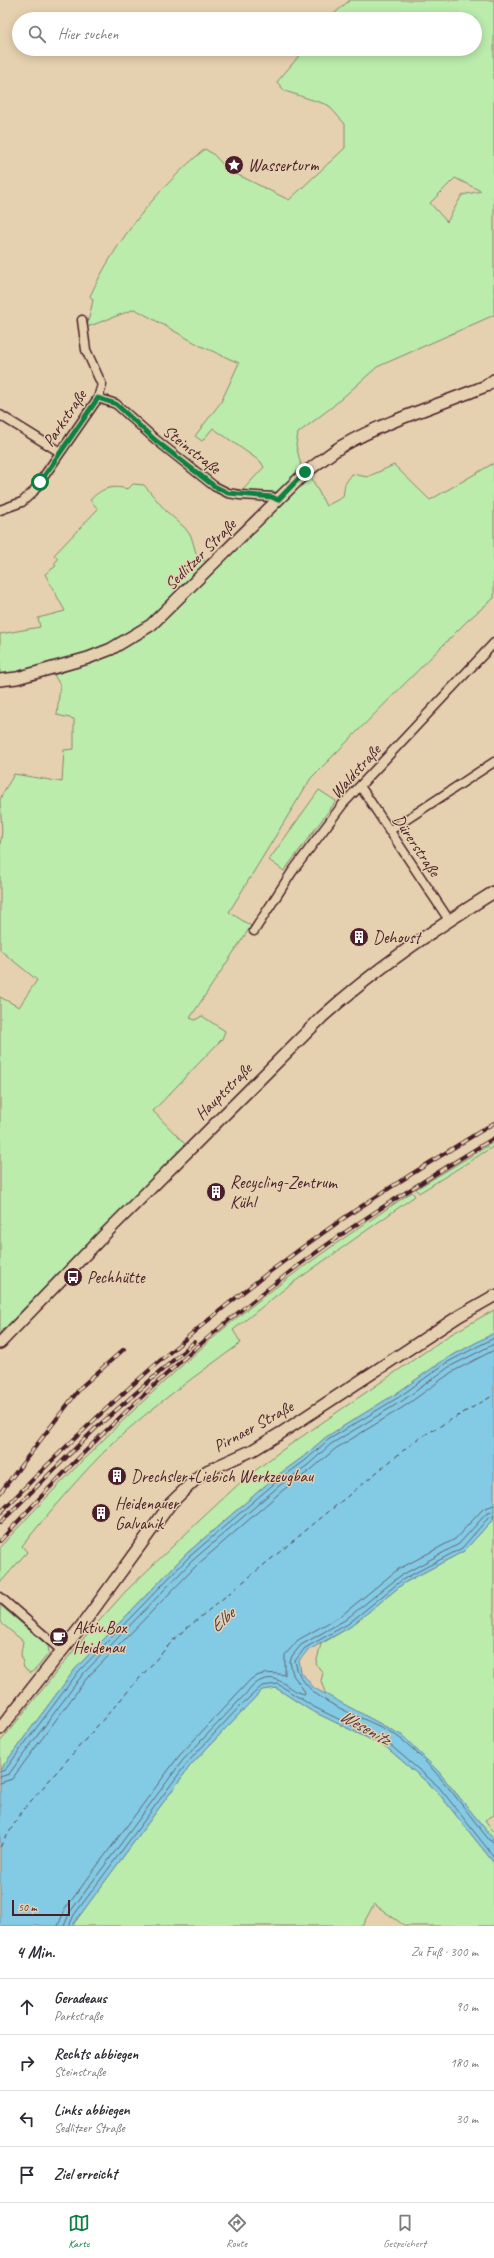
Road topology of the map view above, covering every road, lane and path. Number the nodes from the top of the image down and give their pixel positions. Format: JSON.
{"nodes":[{"id":1,"x":82,"y":320,"type":"dead end"},
{"id":2,"x":494,"y":380,"type":"edge"},
{"id":3,"x":98,"y":398,"type":"junction"},
{"id":4,"x":0,"y":415,"type":"edge"},
{"id":5,"x":60,"y":452,"type":"junction"},
{"id":6,"x":278,"y":500,"type":"junction"},
{"id":7,"x":0,"y":510,"type":"edge"},
{"id":8,"x":494,"y":643,"type":"edge"},
{"id":9,"x":0,"y":680,"type":"edge"},
{"id":10,"x":494,"y":762,"type":"edge"},
{"id":11,"x":360,"y":786,"type":"junction"},
{"id":12,"x":389,"y":832,"type":"junction"},
{"id":13,"x":494,"y":892,"type":"edge"},
{"id":14,"x":449,"y":920,"type":"junction"},
{"id":15,"x":254,"y":931,"type":"dead end"},
{"id":16,"x":494,"y":1296,"type":"edge"},
{"id":17,"x":0,"y":1343,"type":"edge"},
{"id":18,"x":0,"y":1597,"type":"edge"},
{"id":19,"x":62,"y":1651,"type":"junction"},
{"id":20,"x":0,"y":1729,"type":"edge"}],
"edges":[{"from":1,"to":3,"type":"street","name":"Parkstraße"},
{"from":2,"to":6,"type":"street","name":"Sedlitzer Straße"},
{"from":3,"to":5,"type":"street","name":"Parkstraße"},
{"from":3,"to":6,"type":"street","name":"Steinstraße"},
{"from":4,"to":5,"type":"street"},
{"from":5,"to":7,"type":"street","name":"Parkstraße"},
{"from":6,"to":9,"type":"street","name":"Sedlitzer Straße"},
{"from":8,"to":11,"type":"street","name":"Waldstraße"},
{"from":10,"to":12,"type":"street"},
{"from":11,"to":12,"type":"street","name":"Dürerstraße"},
{"from":11,"to":15,"type":"street","name":"Waldstraße"},
{"from":12,"to":14,"type":"street","name":"Dürerstraße"},
{"from":13,"to":14,"type":"street","name":"Hauptstraße"},
{"from":14,"to":17,"type":"street","name":"Hauptstraße"},
{"from":16,"to":19,"type":"street","name":"Pirnaer Straße"},
{"from":18,"to":19,"type":"street"},
{"from":19,"to":20,"type":"street","name":"Pirnaer Straße"}]}
